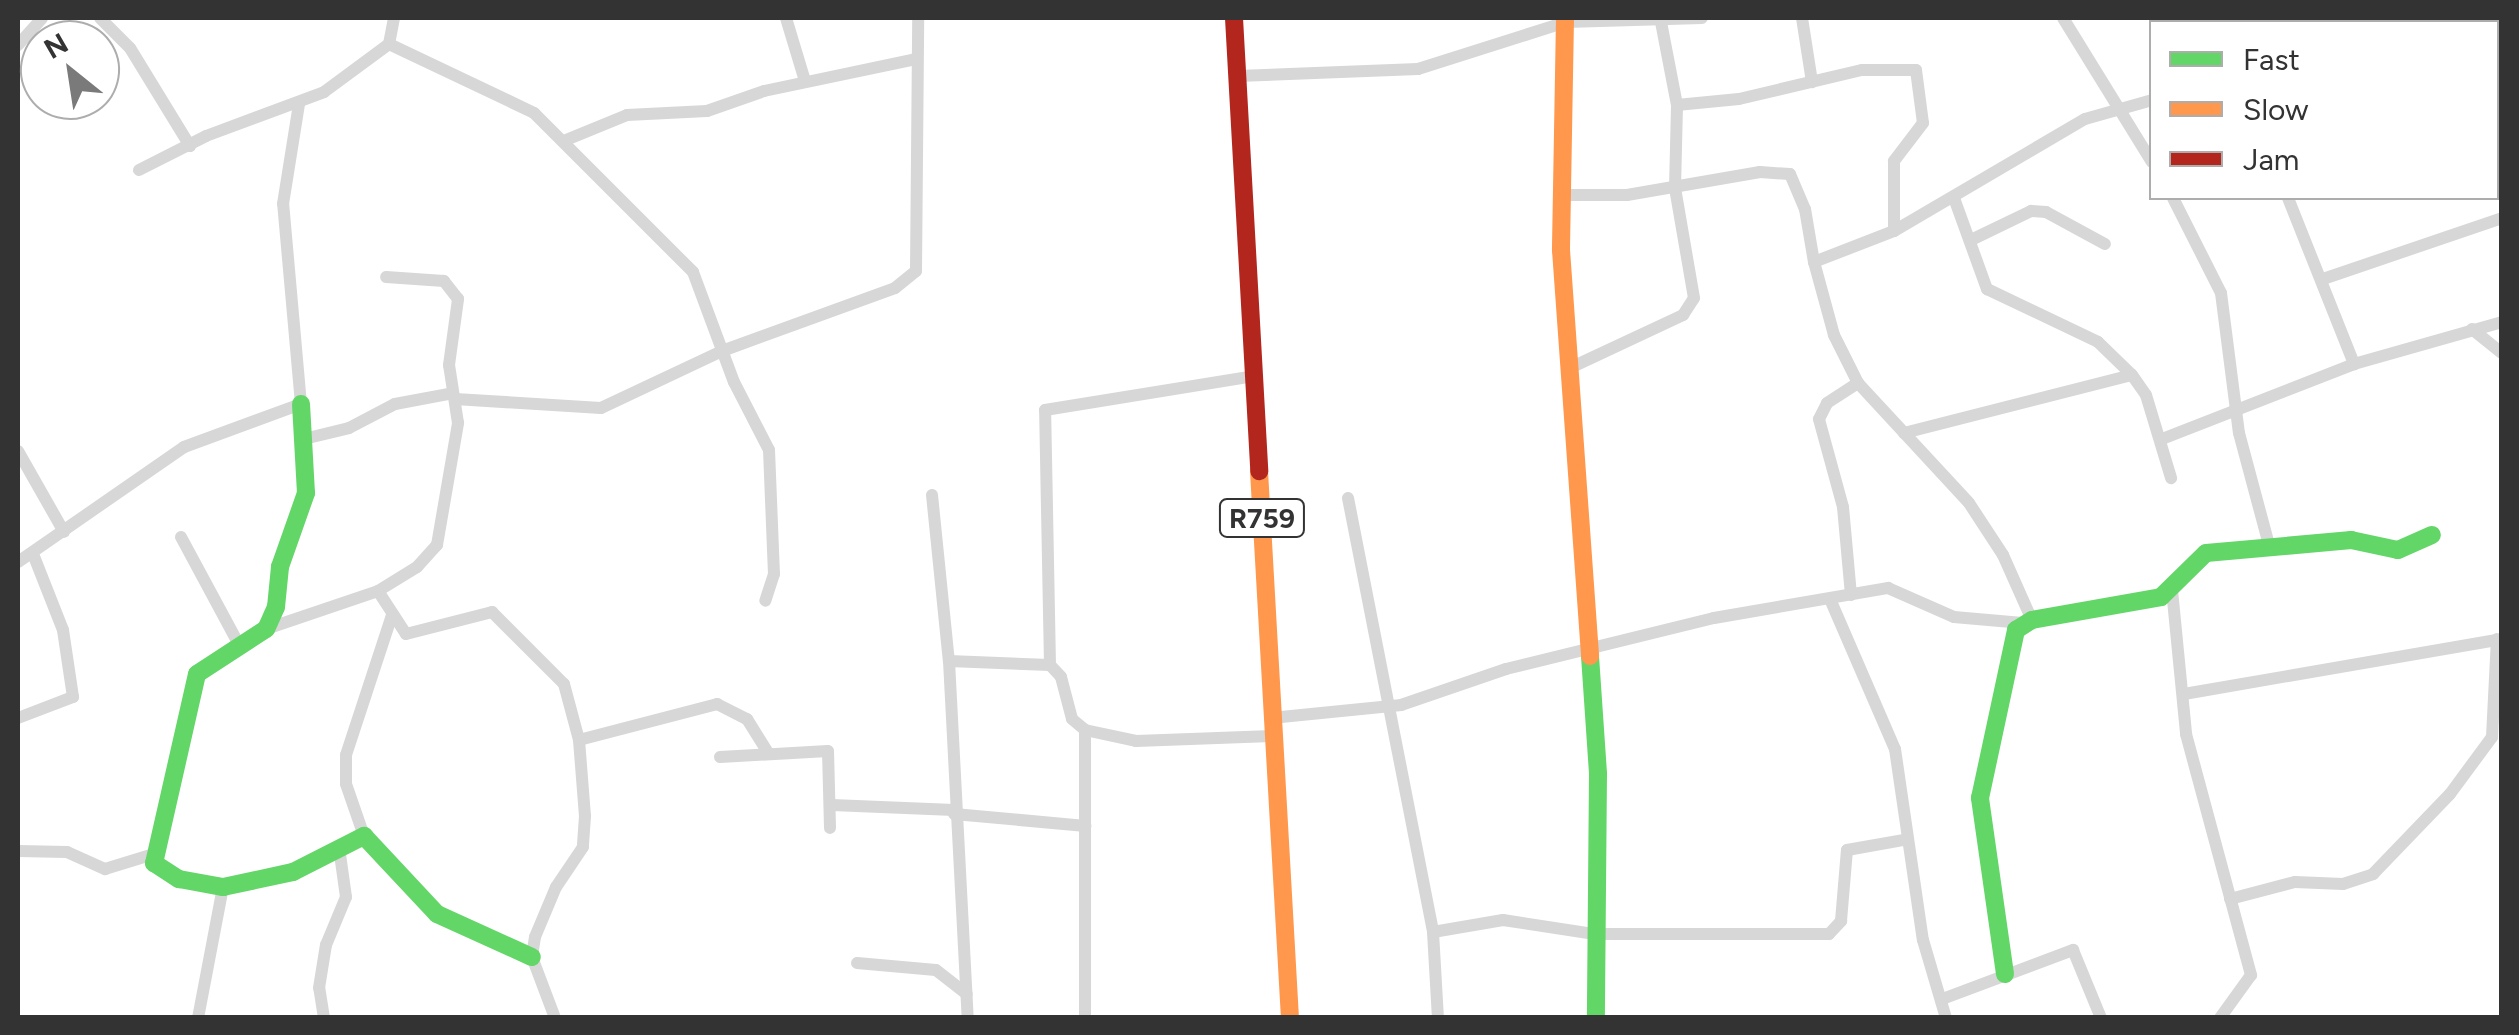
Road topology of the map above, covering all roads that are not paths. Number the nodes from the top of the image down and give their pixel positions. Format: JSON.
{"nodes":[{"id":1,"x":42,"y":18,"type":"edge"},
{"id":2,"x":100,"y":18,"type":"edge"},
{"id":3,"x":394,"y":18,"type":"edge"},
{"id":4,"x":786,"y":18,"type":"edge"},
{"id":5,"x":918,"y":18,"type":"edge"},
{"id":6,"x":1234,"y":18,"type":"edge"},
{"id":7,"x":1702,"y":18,"type":"edge"},
{"id":8,"x":1802,"y":18,"type":"edge"},
{"id":9,"x":2063,"y":18,"type":"edge"},
{"id":10,"x":1565,"y":20,"type":"edge"},
{"id":11,"x":1661,"y":22,"type":"junction"},
{"id":12,"x":19,"y":40,"type":"edge"},
{"id":13,"x":389,"y":44,"type":"junction"},
{"id":14,"x":916,"y":58,"type":"junction"},
{"id":15,"x":1238,"y":76,"type":"junction"},
{"id":16,"x":806,"y":81,"type":"junction"},
{"id":17,"x":1812,"y":82,"type":"junction"},
{"id":18,"x":2149,"y":100,"type":"edge"},
{"id":19,"x":299,"y":104,"type":"junction"},
{"id":20,"x":1677,"y":105,"type":"junction"},
{"id":21,"x":2117,"y":105,"type":"junction"},
{"id":22,"x":566,"y":140,"type":"junction"},
{"id":23,"x":190,"y":146,"type":"junction"},
{"id":24,"x":2149,"y":157,"type":"edge"},
{"id":25,"x":139,"y":170,"type":"dead end"},
{"id":26,"x":1676,"y":188,"type":"junction"},
{"id":27,"x":1562,"y":195,"type":"junction"},
{"id":28,"x":1954,"y":198,"type":"junction"},
{"id":29,"x":2174,"y":200,"type":"edge"},
{"id":30,"x":2289,"y":200,"type":"edge"},
{"id":31,"x":2502,"y":218,"type":"edge"},
{"id":32,"x":1894,"y":231,"type":"junction"},
{"id":33,"x":1971,"y":240,"type":"junction"},
{"id":34,"x":2104,"y":244,"type":"dead end"},
{"id":35,"x":1814,"y":262,"type":"junction"},
{"id":36,"x":386,"y":277,"type":"dead end"},
{"id":37,"x":2323,"y":279,"type":"junction"},
{"id":38,"x":2502,"y":322,"type":"edge"},
{"id":39,"x":2472,"y":329,"type":"junction"},
{"id":40,"x":722,"y":352,"type":"junction"},
{"id":41,"x":2502,"y":353,"type":"edge"},
{"id":42,"x":2354,"y":364,"type":"junction"},
{"id":43,"x":1572,"y":367,"type":"junction"},
{"id":44,"x":2132,"y":375,"type":"junction"},
{"id":45,"x":1255,"y":376,"type":"junction"},
{"id":46,"x":1858,"y":383,"type":"junction"},
{"id":47,"x":454,"y":396,"type":"junction"},
{"id":48,"x":301,"y":404,"type":"junction"},
{"id":49,"x":2239,"y":405,"type":"junction"},
{"id":50,"x":1904,"y":433,"type":"junction"},
{"id":51,"x":308,"y":438,"type":"junction"},
{"id":52,"x":2162,"y":439,"type":"junction"},
{"id":53,"x":18,"y":451,"type":"edge"},
{"id":54,"x":2171,"y":478,"type":"dead end"},
{"id":55,"x":932,"y":495,"type":"dead end"},
{"id":56,"x":1348,"y":498,"type":"dead end"},
{"id":57,"x":64,"y":532,"type":"junction"},
{"id":58,"x":2432,"y":535,"type":"dead end"},
{"id":59,"x":181,"y":537,"type":"dead end"},
{"id":60,"x":2270,"y":549,"type":"junction"},
{"id":61,"x":33,"y":554,"type":"junction"},
{"id":62,"x":18,"y":562,"type":"edge"},
{"id":63,"x":2172,"y":590,"type":"junction"},
{"id":64,"x":378,"y":591,"type":"junction"},
{"id":65,"x":1851,"y":596,"type":"junction"},
{"id":66,"x":1830,"y":600,"type":"junction"},
{"id":67,"x":765,"y":602,"type":"dead end"},
{"id":68,"x":392,"y":615,"type":"junction"},
{"id":69,"x":2029,"y":622,"type":"junction"},
{"id":70,"x":266,"y":629,"type":"junction"},
{"id":71,"x":2499,"y":639,"type":"edge"},
{"id":72,"x":238,"y":643,"type":"junction"},
{"id":73,"x":1592,"y":649,"type":"junction"},
{"id":74,"x":949,"y":661,"type":"junction"},
{"id":75,"x":1050,"y":665,"type":"junction"},
{"id":76,"x":2184,"y":694,"type":"junction"},
{"id":77,"x":1386,"y":708,"type":"junction"},
{"id":78,"x":18,"y":718,"type":"edge"},
{"id":79,"x":1272,"y":727,"type":"junction"},
{"id":80,"x":1085,"y":730,"type":"junction"},
{"id":81,"x":579,"y":740,"type":"junction"},
{"id":82,"x":768,"y":752,"type":"junction"},
{"id":83,"x":720,"y":757,"type":"dead end"},
{"id":84,"x":832,"y":805,"type":"junction"},
{"id":85,"x":954,"y":812,"type":"junction"},
{"id":86,"x":1085,"y":826,"type":"junction"},
{"id":87,"x":830,"y":828,"type":"dead end"},
{"id":88,"x":364,"y":836,"type":"junction"},
{"id":89,"x":1904,"y":840,"type":"junction"},
{"id":90,"x":339,"y":847,"type":"junction"},
{"id":91,"x":18,"y":852,"type":"edge"},
{"id":92,"x":154,"y":854,"type":"junction"},
{"id":93,"x":223,"y":887,"type":"junction"},
{"id":94,"x":2230,"y":899,"type":"junction"},
{"id":95,"x":1433,"y":932,"type":"junction"},
{"id":96,"x":1595,"y":934,"type":"junction"},
{"id":97,"x":532,"y":957,"type":"junction"},
{"id":98,"x":857,"y":963,"type":"dead end"},
{"id":99,"x":2005,"y":974,"type":"junction"},
{"id":100,"x":967,"y":994,"type":"junction"},
{"id":101,"x":1945,"y":998,"type":"junction"},
{"id":102,"x":198,"y":1018,"type":"edge"},
{"id":103,"x":324,"y":1018,"type":"edge"},
{"id":104,"x":555,"y":1018,"type":"edge"},
{"id":105,"x":968,"y":1018,"type":"edge"},
{"id":106,"x":1086,"y":1018,"type":"edge"},
{"id":107,"x":1290,"y":1018,"type":"edge"},
{"id":108,"x":1438,"y":1018,"type":"edge"},
{"id":109,"x":1596,"y":1018,"type":"edge"},
{"id":110,"x":1946,"y":1018,"type":"edge"},
{"id":111,"x":2101,"y":1018,"type":"edge"},
{"id":112,"x":2220,"y":1018,"type":"edge"}],
"edges":[{"from":1,"to":12,"type":"street"},
{"from":2,"to":23,"type":"street"},
{"from":3,"to":13,"type":"street"},
{"from":4,"to":16,"type":"street"},
{"from":5,"to":14,"type":"street"},
{"from":6,"to":15,"type":"street","number":"R759"},
{"from":7,"to":11,"type":"street"},
{"from":8,"to":17,"type":"street"},
{"from":9,"to":21,"type":"street"},
{"from":10,"to":11,"type":"street"},
{"from":10,"to":15,"type":"street"},
{"from":10,"to":27,"type":"street"},
{"from":11,"to":20,"type":"street"},
{"from":13,"to":19,"type":"street"},
{"from":13,"to":22,"type":"street"},
{"from":14,"to":16,"type":"street"},
{"from":14,"to":40,"type":"street"},
{"from":15,"to":45,"type":"street","number":"R759"},
{"from":16,"to":22,"type":"street"},
{"from":17,"to":20,"type":"street"},
{"from":17,"to":32,"type":"street"},
{"from":18,"to":21,"type":"street"},
{"from":19,"to":23,"type":"street"},
{"from":19,"to":48,"type":"street"},
{"from":20,"to":26,"type":"street"},
{"from":21,"to":24,"type":"street"},
{"from":21,"to":28,"type":"street"},
{"from":22,"to":40,"type":"street"},
{"from":23,"to":25,"type":"street"},
{"from":26,"to":27,"type":"street"},
{"from":26,"to":35,"type":"street"},
{"from":26,"to":43,"type":"street"},
{"from":27,"to":43,"type":"street"},
{"from":28,"to":32,"type":"street"},
{"from":28,"to":33,"type":"street"},
{"from":29,"to":49,"type":"street"},
{"from":30,"to":37,"type":"street"},
{"from":31,"to":37,"type":"street"},
{"from":32,"to":35,"type":"street"},
{"from":33,"to":34,"type":"street"},
{"from":33,"to":44,"type":"street"},
{"from":35,"to":46,"type":"street"},
{"from":36,"to":47,"type":"street"},
{"from":37,"to":42,"type":"street"},
{"from":38,"to":39,"type":"street"},
{"from":39,"to":41,"type":"street"},
{"from":39,"to":42,"type":"street"},
{"from":40,"to":47,"type":"street"},
{"from":40,"to":67,"type":"street"},
{"from":42,"to":49,"type":"street"},
{"from":43,"to":73,"type":"street"},
{"from":44,"to":50,"type":"street"},
{"from":44,"to":52,"type":"street"},
{"from":45,"to":75,"type":"street"},
{"from":45,"to":79,"type":"street","number":"R759"},
{"from":46,"to":50,"type":"street"},
{"from":46,"to":65,"type":"street"},
{"from":47,"to":51,"type":"street"},
{"from":47,"to":64,"type":"street"},
{"from":48,"to":51,"type":"street"},
{"from":48,"to":57,"type":"street"},
{"from":49,"to":52,"type":"street"},
{"from":49,"to":60,"type":"street"},
{"from":50,"to":69,"type":"street"},
{"from":51,"to":70,"type":"street"},
{"from":52,"to":54,"type":"street"},
{"from":53,"to":57,"type":"street"},
{"from":55,"to":74,"type":"street"},
{"from":56,"to":77,"type":"street"},
{"from":57,"to":61,"type":"street"},
{"from":58,"to":60,"type":"street"},
{"from":59,"to":72,"type":"street"},
{"from":60,"to":63,"type":"street"},
{"from":61,"to":62,"type":"street"},
{"from":61,"to":78,"type":"street"},
{"from":63,"to":69,"type":"street"},
{"from":63,"to":76,"type":"street"},
{"from":64,"to":68,"type":"street"},
{"from":64,"to":70,"type":"street"},
{"from":65,"to":66,"type":"street"},
{"from":65,"to":69,"type":"street"},
{"from":66,"to":73,"type":"street"},
{"from":66,"to":89,"type":"street"},
{"from":68,"to":81,"type":"street"},
{"from":68,"to":88,"type":"street"},
{"from":69,"to":99,"type":"street"},
{"from":70,"to":72,"type":"street"},
{"from":71,"to":76,"type":"street"},
{"from":71,"to":94,"type":"street"},
{"from":72,"to":92,"type":"street"},
{"from":73,"to":77,"type":"street"},
{"from":73,"to":96,"type":"street"},
{"from":74,"to":75,"type":"street"},
{"from":74,"to":85,"type":"street"},
{"from":75,"to":80,"type":"street"},
{"from":76,"to":94,"type":"street"},
{"from":77,"to":79,"type":"street"},
{"from":77,"to":95,"type":"street"},
{"from":79,"to":80,"type":"street"},
{"from":79,"to":107,"type":"street","number":"R759"},
{"from":80,"to":86,"type":"street"},
{"from":81,"to":82,"type":"street"},
{"from":81,"to":97,"type":"street"},
{"from":82,"to":83,"type":"street"},
{"from":82,"to":84,"type":"street"},
{"from":84,"to":85,"type":"street"},
{"from":84,"to":87,"type":"street"},
{"from":85,"to":86,"type":"street"},
{"from":85,"to":100,"type":"street"},
{"from":86,"to":106,"type":"street"},
{"from":88,"to":90,"type":"street"},
{"from":88,"to":97,"type":"street"},
{"from":89,"to":96,"type":"street"},
{"from":89,"to":101,"type":"street"},
{"from":90,"to":93,"type":"street"},
{"from":90,"to":103,"type":"street"},
{"from":91,"to":92,"type":"street"},
{"from":92,"to":93,"type":"street"},
{"from":93,"to":102,"type":"street"},
{"from":94,"to":112,"type":"street"},
{"from":95,"to":96,"type":"street"},
{"from":95,"to":108,"type":"street"},
{"from":96,"to":109,"type":"street"},
{"from":97,"to":104,"type":"street"},
{"from":98,"to":100,"type":"street"},
{"from":99,"to":101,"type":"street"},
{"from":99,"to":111,"type":"street"},
{"from":100,"to":105,"type":"street"},
{"from":101,"to":110,"type":"street"}]}
